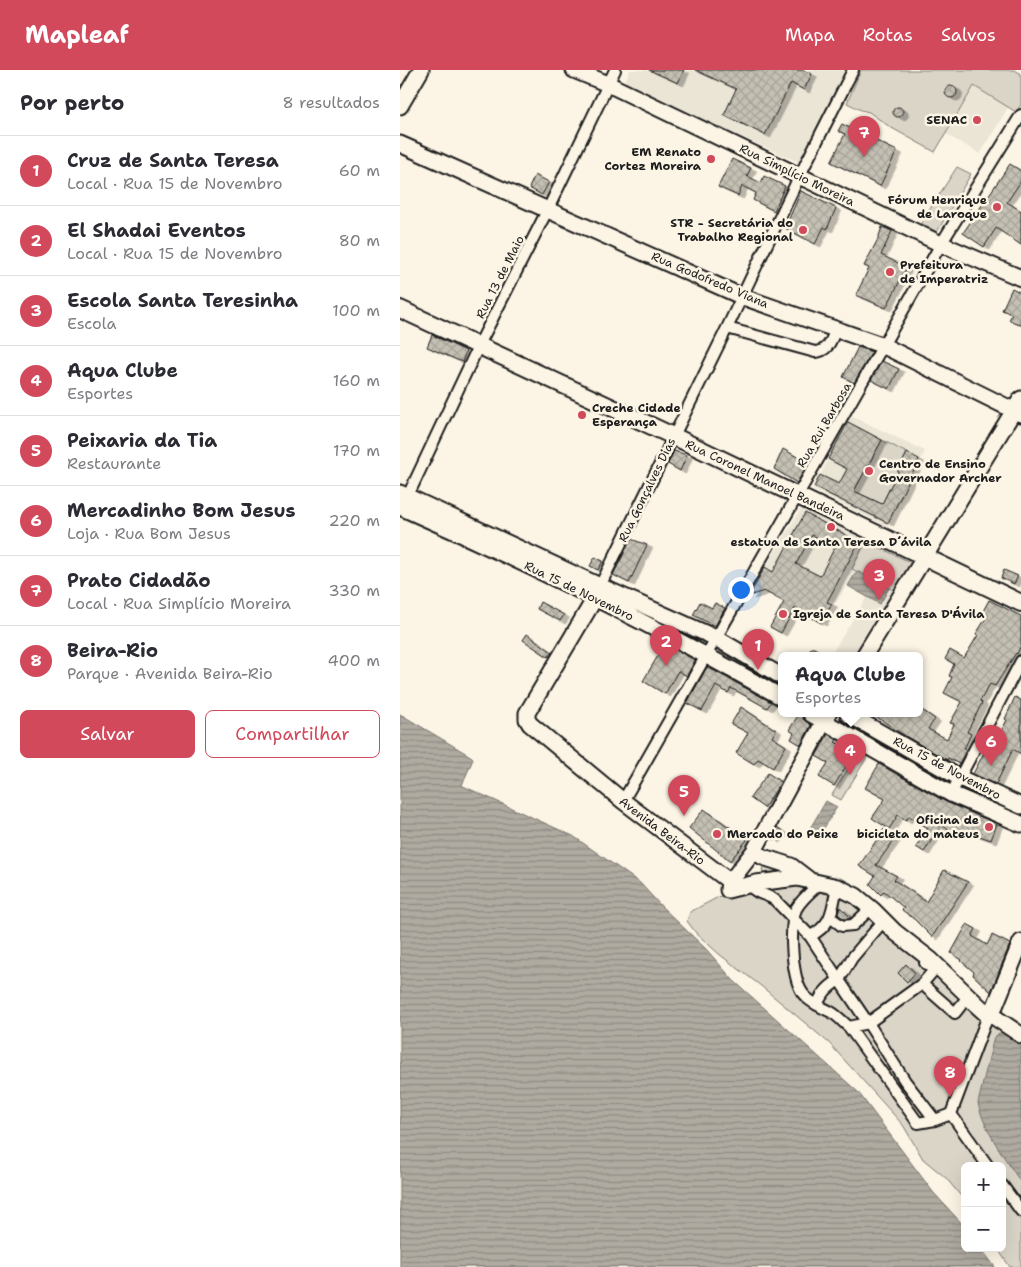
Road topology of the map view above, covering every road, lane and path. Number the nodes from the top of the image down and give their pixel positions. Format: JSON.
{"nodes":[{"id":1,"x":421,"y":70,"type":"edge"},
{"id":2,"x":574,"y":70,"type":"edge"},
{"id":3,"x":616,"y":70,"type":"edge"},
{"id":4,"x":852,"y":70,"type":"edge"},
{"id":5,"x":608,"y":84,"type":"junction"},
{"id":6,"x":400,"y":106,"type":"edge"},
{"id":7,"x":1021,"y":115,"type":"edge"},
{"id":8,"x":400,"y":144,"type":"edge"},
{"id":9,"x":800,"y":176,"type":"junction"},
{"id":10,"x":548,"y":210,"type":"junction"},
{"id":11,"x":941,"y":244,"type":"junction"},
{"id":12,"x":1021,"y":278,"type":"edge"},
{"id":13,"x":743,"y":296,"type":"junction"},
{"id":14,"x":400,"y":309,"type":"edge"},
{"id":15,"x":728,"y":328,"type":"junction"},
{"id":16,"x":836,"y":329,"type":"junction"},
{"id":17,"x":479,"y":345,"type":"junction"},
{"id":18,"x":884,"y":346,"type":"junction"},
{"id":19,"x":1019,"y":408,"type":"edge"},
{"id":20,"x":673,"y":436,"type":"junction"},
{"id":21,"x":798,"y":496,"type":"junction"},
{"id":22,"x":403,"y":501,"type":"edge"},
{"id":23,"x":925,"y":556,"type":"junction"},
{"id":24,"x":597,"y":592,"type":"junction"},
{"id":25,"x":1021,"y":603,"type":"edge"},
{"id":26,"x":716,"y":638,"type":"junction"},
{"id":27,"x":866,"y":652,"type":"edge"},
{"id":28,"x":706,"y":654,"type":"junction"},
{"id":29,"x":1021,"y":661,"type":"edge"},
{"id":30,"x":778,"y":674,"type":"edge"},
{"id":31,"x":778,"y":695,"type":"edge"},
{"id":32,"x":821,"y":717,"type":"edge"},
{"id":33,"x":823,"y":717,"type":"edge"},
{"id":34,"x":853,"y":717,"type":"edge"},
{"id":35,"x":527,"y":719,"type":"joint"},
{"id":36,"x":960,"y":778,"type":"junction"},
{"id":37,"x":951,"y":794,"type":"junction"},
{"id":38,"x":623,"y":802,"type":"junction"},
{"id":39,"x":1021,"y":806,"type":"edge"},
{"id":40,"x":1021,"y":824,"type":"edge"},
{"id":41,"x":758,"y":854,"type":"junction"},
{"id":42,"x":782,"y":863,"type":"junction"},
{"id":43,"x":783,"y":879,"type":"junction"},
{"id":44,"x":812,"y":882,"type":"junction"},
{"id":45,"x":754,"y":886,"type":"junction"},
{"id":46,"x":730,"y":888,"type":"junction"},
{"id":47,"x":836,"y":891,"type":"junction"},
{"id":48,"x":866,"y":913,"type":"junction"},
{"id":49,"x":794,"y":920,"type":"junction"},
{"id":50,"x":834,"y":920,"type":"dead end"},
{"id":51,"x":880,"y":925,"type":"junction"},
{"id":52,"x":810,"y":936,"type":"junction"},
{"id":53,"x":1021,"y":942,"type":"edge"},
{"id":54,"x":839,"y":980,"type":"junction"},
{"id":55,"x":922,"y":984,"type":"junction"},
{"id":56,"x":817,"y":1005,"type":"junction"},
{"id":57,"x":989,"y":1017,"type":"junction"},
{"id":58,"x":868,"y":1023,"type":"junction"},
{"id":59,"x":849,"y":1027,"type":"junction"},
{"id":60,"x":1021,"y":1036,"type":"edge"},
{"id":61,"x":952,"y":1114,"type":"junction"},
{"id":62,"x":935,"y":1120,"type":"junction"},
{"id":63,"x":985,"y":1162,"type":"edge"},
{"id":64,"x":1006,"y":1190,"type":"edge"},
{"id":65,"x":1021,"y":1211,"type":"edge"}],
"edges":[{"from":1,"to":6,"type":"main road"},
{"from":2,"to":5,"type":"main road","name":"Rua Simplício Moreira"},
{"from":3,"to":5,"type":"street","name":"Rua 13 de Maio"},
{"from":4,"to":9,"type":"street","name":"Rua Gonçalves Dias"},
{"from":5,"to":9,"type":"main road","name":"Rua Simplício Moreira"},
{"from":5,"to":10,"type":"street","name":"Rua 13 de Maio"},
{"from":7,"to":11,"type":"street","name":"Rua Rui Barbosa"},
{"from":8,"to":10,"type":"main road","name":"Rua Godofredo Viana"},
{"from":9,"to":11,"type":"main road","name":"Rua Simplício Moreira"},
{"from":9,"to":13,"type":"street","name":"Rua Gonçalves Dias"},
{"from":10,"to":13,"type":"main road","name":"Rua Godofredo Viana"},
{"from":10,"to":17,"type":"street","name":"Rua 13 de Maio"},
{"from":11,"to":12,"type":"main road","name":"Rua Simplício Moreira"},
{"from":11,"to":18,"type":"street","name":"Rua Rui Barbosa"},
{"from":13,"to":15,"type":"street","name":"Rua Gonçalves Dias"},
{"from":13,"to":16,"type":"main road","name":"Rua Godofredo Viana"},
{"from":14,"to":17,"type":"main road","name":"Rua Coronel Manoel Bandeira"},
{"from":15,"to":16,"type":"street"},
{"from":15,"to":20,"type":"street","name":"Rua Gonçalves Dias"},
{"from":16,"to":18,"type":"main road","name":"Rua Godofredo Viana"},
{"from":17,"to":20,"type":"main road","name":"Rua Coronel Manoel Bandeira"},
{"from":17,"to":22,"type":"street","name":"Rua 13 de Maio"},
{"from":18,"to":19,"type":"main road","name":"Rua Godofredo Viana"},
{"from":18,"to":21,"type":"street","name":"Rua Rui Barbosa"},
{"from":19,"to":23,"type":"main road"},
{"from":20,"to":21,"type":"main road","name":"Rua Coronel Manoel Bandeira"},
{"from":20,"to":24,"type":"street","name":"Rua Gonçalves Dias"},
{"from":21,"to":23,"type":"main road","name":"Rua Coronel Manoel Bandeira"},
{"from":21,"to":26,"type":"street","name":"Rua Rui Barbosa"},
{"from":22,"to":24,"type":"main road","name":"Rua 15 de Novembro"},
{"from":23,"to":25,"type":"main road","name":"Rua Coronel Manoel Bandeira"},
{"from":23,"to":27,"type":"main road"},
{"from":24,"to":26,"type":"main road","name":"Rua 15 de Novembro"},
{"from":24,"to":28,"type":"main road","name":"Rua 15 de Novembro"},
{"from":24,"to":35,"type":"main road","name":"Rua Gonçalves Dias"},
{"from":26,"to":28,"type":"street","name":"Rua Rui Barbosa"},
{"from":26,"to":30,"type":"main road","name":"Rua 15 de Novembro"},
{"from":28,"to":31,"type":"main road","name":"Rua 15 de Novembro"},
{"from":28,"to":38,"type":"street","name":"Rua Rui Barbosa"},
{"from":29,"to":36,"type":"street"},
{"from":32,"to":41,"type":"main road"},
{"from":33,"to":37,"type":"main road","name":"Rua 15 de Novembro"},
{"from":34,"to":36,"type":"main road","name":"Rua 15 de Novembro"},
{"from":35,"to":38,"type":"main road","name":"Avenida Beira-Rio"},
{"from":36,"to":37,"type":"street"},
{"from":36,"to":39,"type":"main road","name":"Rua 15 de Novembro"},
{"from":37,"to":40,"type":"main road","name":"Rua 15 de Novembro"},
{"from":38,"to":46,"type":"main road","name":"Avenida Beira-Rio"},
{"from":41,"to":42,"type":"main road","name":"Avenida Beira-Rio"},
{"from":41,"to":45,"type":"main road"},
{"from":41,"to":46,"type":"main road"},
{"from":42,"to":43,"type":"main road"},
{"from":42,"to":44,"type":"main road","name":"Avenida Beira-Rio"},
{"from":43,"to":44,"type":"main road","name":"Avenida Beira-Rio"},
{"from":43,"to":45,"type":"main road","name":"Avenida Beira-Rio"},
{"from":44,"to":45,"type":"street"},
{"from":44,"to":47,"type":"street"},
{"from":44,"to":49,"type":"street"},
{"from":44,"to":57,"type":"main road","name":"Avenida Beira-Rio"},
{"from":45,"to":46,"type":"main road","name":"Avenida Beira-Rio"},
{"from":45,"to":49,"type":"street"},
{"from":47,"to":48,"type":"street"},
{"from":47,"to":52,"type":"street"},
{"from":48,"to":50,"type":"street"},
{"from":48,"to":51,"type":"street"},
{"from":49,"to":52,"type":"street"},
{"from":49,"to":56,"type":"street"},
{"from":51,"to":54,"type":"street"},
{"from":51,"to":55,"type":"street"},
{"from":52,"to":54,"type":"street"},
{"from":53,"to":57,"type":"main road"},
{"from":54,"to":56,"type":"street"},
{"from":54,"to":58,"type":"street"},
{"from":55,"to":57,"type":"street"},
{"from":55,"to":58,"type":"street"},
{"from":56,"to":59,"type":"street"},
{"from":57,"to":60,"type":"main road","name":"Avenida Beira-Rio"},
{"from":57,"to":61,"type":"street"},
{"from":58,"to":59,"type":"street"},
{"from":58,"to":62,"type":"street"},
{"from":59,"to":62,"type":"street"},
{"from":61,"to":62,"type":"street"},
{"from":61,"to":63,"type":"street"},
{"from":64,"to":65,"type":"street"}]}
